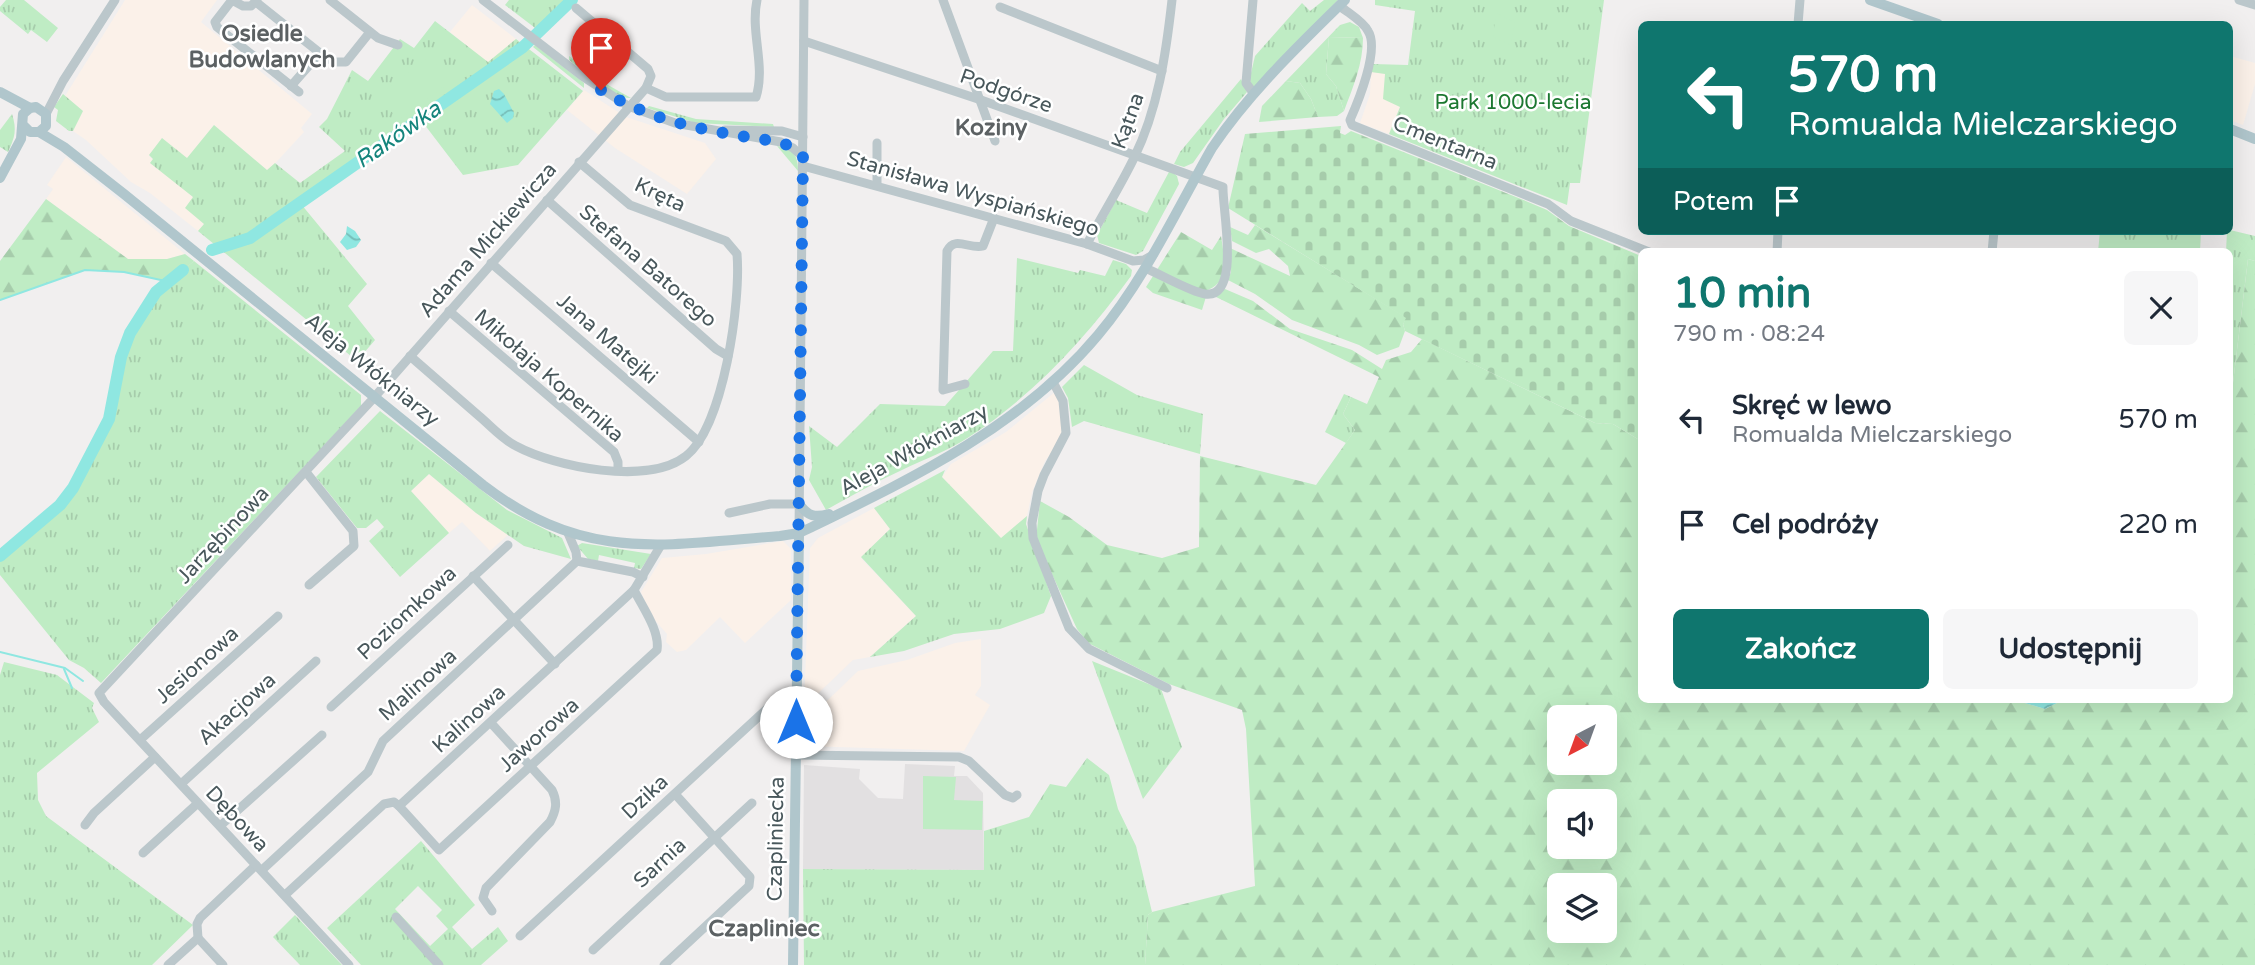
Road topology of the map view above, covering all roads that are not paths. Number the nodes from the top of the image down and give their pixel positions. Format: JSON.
{"nodes":[{"id":1,"x":115,"y":0,"type":"edge"},
{"id":2,"x":330,"y":0,"type":"edge"},
{"id":3,"x":483,"y":0,"type":"edge"},
{"id":4,"x":757,"y":0,"type":"edge"},
{"id":5,"x":804,"y":0,"type":"edge"},
{"id":6,"x":943,"y":0,"type":"edge"},
{"id":7,"x":1172,"y":0,"type":"edge"},
{"id":8,"x":1253,"y":0,"type":"edge"},
{"id":9,"x":1800,"y":0,"type":"edge"},
{"id":10,"x":1870,"y":0,"type":"edge"},
{"id":11,"x":2239,"y":0,"type":"edge"},
{"id":12,"x":256,"y":1,"type":"edge"},
{"id":13,"x":1342,"y":3,"type":"edge"},
{"id":14,"x":2255,"y":5,"type":"edge"},
{"id":15,"x":576,"y":8,"type":"dead end"},
{"id":16,"x":1000,"y":8,"type":"dead end"},
{"id":17,"x":1798,"y":21,"type":"edge"},
{"id":18,"x":1930,"y":21,"type":"edge"},
{"id":19,"x":370,"y":32,"type":"junction"},
{"id":20,"x":804,"y":41,"type":"junction"},
{"id":21,"x":398,"y":45,"type":"dead end"},
{"id":22,"x":320,"y":53,"type":"junction"},
{"id":23,"x":1162,"y":71,"type":"junction"},
{"id":24,"x":63,"y":81,"type":"junction"},
{"id":25,"x":646,"y":88,"type":"junction"},
{"id":26,"x":1254,"y":94,"type":"junction"},
{"id":27,"x":981,"y":100,"type":"junction"},
{"id":28,"x":628,"y":106,"type":"junction"},
{"id":29,"x":33,"y":108,"type":"junction"},
{"id":30,"x":803,"y":116,"type":"junction"},
{"id":31,"x":47,"y":118,"type":"junction"},
{"id":32,"x":23,"y":122,"type":"junction"},
{"id":33,"x":721,"y":131,"type":"junction"},
{"id":34,"x":782,"y":131,"type":"junction"},
{"id":35,"x":2233,"y":131,"type":"edge"},
{"id":36,"x":37,"y":132,"type":"junction"},
{"id":37,"x":803,"y":138,"type":"junction"},
{"id":38,"x":2255,"y":139,"type":"edge"},
{"id":39,"x":995,"y":141,"type":"dead end"},
{"id":40,"x":781,"y":142,"type":"junction"},
{"id":41,"x":877,"y":143,"type":"dead end"},
{"id":42,"x":1135,"y":156,"type":"junction"},
{"id":43,"x":803,"y":161,"type":"junction"},
{"id":44,"x":579,"y":162,"type":"junction"},
{"id":45,"x":0,"y":177,"type":"edge"},
{"id":46,"x":1195,"y":177,"type":"junction"},
{"id":47,"x":877,"y":185,"type":"junction"},
{"id":48,"x":124,"y":194,"type":"junction"},
{"id":49,"x":547,"y":200,"type":"junction"},
{"id":50,"x":994,"y":218,"type":"junction"},
{"id":51,"x":1087,"y":244,"type":"junction"},
{"id":52,"x":1639,"y":248,"type":"edge"},
{"id":53,"x":1153,"y":255,"type":"junction"},
{"id":54,"x":1133,"y":261,"type":"junction"},
{"id":55,"x":491,"y":263,"type":"junction"},
{"id":56,"x":1146,"y":268,"type":"junction"},
{"id":57,"x":1138,"y":281,"type":"junction"},
{"id":58,"x":449,"y":311,"type":"junction"},
{"id":59,"x":410,"y":356,"type":"junction"},
{"id":60,"x":728,"y":356,"type":"junction"},
{"id":61,"x":1054,"y":382,"type":"junction"},
{"id":62,"x":965,"y":384,"type":"dead end"},
{"id":63,"x":375,"y":397,"type":"junction"},
{"id":64,"x":699,"y":442,"type":"junction"},
{"id":65,"x":618,"y":470,"type":"junction"},
{"id":66,"x":306,"y":472,"type":"junction"},
{"id":67,"x":799,"y":504,"type":"junction"},
{"id":68,"x":848,"y":508,"type":"junction"},
{"id":69,"x":729,"y":513,"type":"dead end"},
{"id":70,"x":568,"y":533,"type":"junction"},
{"id":71,"x":799,"y":533,"type":"junction"},
{"id":72,"x":508,"y":545,"type":"dead end"},
{"id":73,"x":661,"y":545,"type":"junction"},
{"id":74,"x":578,"y":561,"type":"junction"},
{"id":75,"x":473,"y":576,"type":"junction"},
{"id":76,"x":643,"y":577,"type":"junction"},
{"id":77,"x":309,"y":585,"type":"dead end"},
{"id":78,"x":634,"y":590,"type":"junction"},
{"id":79,"x":278,"y":616,"type":"dead end"},
{"id":80,"x":514,"y":621,"type":"junction"},
{"id":81,"x":316,"y":661,"type":"dead end"},
{"id":82,"x":555,"y":664,"type":"junction"},
{"id":83,"x":1167,"y":688,"type":"dead end"},
{"id":84,"x":797,"y":690,"type":"junction"},
{"id":85,"x":100,"y":696,"type":"joint"},
{"id":86,"x":331,"y":707,"type":"dead end"},
{"id":87,"x":491,"y":723,"type":"junction"},
{"id":88,"x":322,"y":735,"type":"dead end"},
{"id":89,"x":140,"y":740,"type":"junction"},
{"id":90,"x":796,"y":755,"type":"junction"},
{"id":91,"x":155,"y":757,"type":"junction"},
{"id":92,"x":531,"y":766,"type":"junction"},
{"id":93,"x":181,"y":784,"type":"junction"},
{"id":94,"x":674,"y":794,"type":"junction"},
{"id":95,"x":1017,"y":795,"type":"dead end"},
{"id":96,"x":198,"y":803,"type":"junction"},
{"id":97,"x":752,"y":803,"type":"dead end"},
{"id":98,"x":399,"y":806,"type":"junction"},
{"id":99,"x":85,"y":825,"type":"dead end"},
{"id":100,"x":220,"y":826,"type":"junction"},
{"id":101,"x":714,"y":838,"type":"junction"},
{"id":102,"x":143,"y":853,"type":"dead end"},
{"id":103,"x":259,"y":868,"type":"junction"},
{"id":104,"x":285,"y":895,"type":"junction"},
{"id":105,"x":492,"y":911,"type":"dead end"},
{"id":106,"x":396,"y":917,"type":"dead end"},
{"id":107,"x":520,"y":936,"type":"dead end"},
{"id":108,"x":198,"y":937,"type":"junction"},
{"id":109,"x":593,"y":950,"type":"dead end"},
{"id":110,"x":168,"y":965,"type":"edge"},
{"id":111,"x":223,"y":965,"type":"edge"},
{"id":112,"x":349,"y":965,"type":"edge"},
{"id":113,"x":439,"y":965,"type":"edge"},
{"id":114,"x":664,"y":965,"type":"edge"},
{"id":115,"x":793,"y":965,"type":"edge"}],
"edges":[{"from":1,"to":24,"type":"street"},
{"from":2,"to":19,"type":"street"},
{"from":3,"to":28,"type":"street"},
{"from":4,"to":25,"type":"street"},
{"from":5,"to":20,"type":"street","name":"Czapliniecka"},
{"from":6,"to":27,"type":"street"},
{"from":7,"to":23,"type":"street","name":"Kątna"},
{"from":8,"to":26,"type":"street"},
{"from":9,"to":17,"type":"street"},
{"from":10,"to":18,"type":"main road"},
{"from":11,"to":14,"type":"street"},
{"from":12,"to":22,"type":"street"},
{"from":12,"to":22,"type":"street"},
{"from":13,"to":26,"type":"main road","name":"Aleja Włókniarzy"},
{"from":13,"to":52,"type":"street","name":"Cmentarna"},
{"from":15,"to":25,"type":"street"},
{"from":16,"to":23,"type":"street"},
{"from":19,"to":21,"type":"street"},
{"from":19,"to":22,"type":"street"},
{"from":20,"to":27,"type":"street","name":"Podgórze"},
{"from":20,"to":30,"type":"street","name":"Czapliniecka"},
{"from":23,"to":42,"type":"street","name":"Kątna"},
{"from":24,"to":29,"type":"street"},
{"from":24,"to":31,"type":"street"},
{"from":25,"to":28,"type":"street","name":"Adama Mickiewicza"},
{"from":26,"to":46,"type":"main road","name":"Aleja Włókniarzy"},
{"from":27,"to":39,"type":"street"},
{"from":27,"to":42,"type":"street","name":"Podgórze"},
{"from":28,"to":33,"type":"street"},
{"from":28,"to":44,"type":"street","name":"Adama Mickiewicza"},
{"from":29,"to":31,"type":"main road","name":"Aleja Włókniarzy"},
{"from":29,"to":32,"type":"main road"},
{"from":29,"to":32,"type":"main road","name":"Aleja Włókniarzy"},
{"from":30,"to":34,"type":"street"},
{"from":30,"to":37,"type":"street","name":"Czapliniecka"},
{"from":31,"to":36,"type":"main road"},
{"from":31,"to":48,"type":"main road","name":"Aleja Włókniarzy"},
{"from":32,"to":36,"type":"main road","name":"Aleja Włókniarzy"},
{"from":32,"to":45,"type":"main road"},
{"from":33,"to":34,"type":"street"},
{"from":33,"to":40,"type":"street"},
{"from":34,"to":37,"type":"street"},
{"from":35,"to":38,"type":"main road"},
{"from":36,"to":45,"type":"main road"},
{"from":36,"to":48,"type":"main road","name":"Aleja Włókniarzy"},
{"from":37,"to":40,"type":"street"},
{"from":37,"to":43,"type":"street","name":"Czapliniecka"},
{"from":40,"to":43,"type":"street","name":"Stanisława Wyspiańskiego"},
{"from":41,"to":47,"type":"street"},
{"from":42,"to":46,"type":"street","name":"Podgórze"},
{"from":42,"to":51,"type":"street","name":"Kątna"},
{"from":43,"to":47,"type":"street","name":"Stanisława Wyspiańskiego"},
{"from":43,"to":67,"type":"street","name":"Czapliniecka"},
{"from":44,"to":49,"type":"street","name":"Adama Mickiewicza"},
{"from":44,"to":60,"type":"street","name":"Kręta"},
{"from":46,"to":53,"type":"main road","name":"Aleja Włókniarzy"},
{"from":46,"to":56,"type":"street","name":"Podgórze"},
{"from":47,"to":50,"type":"street","name":"Stanisława Wyspiańskiego"},
{"from":48,"to":63,"type":"main road","name":"Aleja Włókniarzy"},
{"from":49,"to":55,"type":"street","name":"Adama Mickiewicza"},
{"from":49,"to":60,"type":"street","name":"Stefana Batorego"},
{"from":50,"to":51,"type":"street","name":"Stanisława Wyspiańskiego"},
{"from":50,"to":62,"type":"street"},
{"from":51,"to":54,"type":"street","name":"Stanisława Wyspiańskiego"},
{"from":53,"to":54,"type":"street"},
{"from":53,"to":56,"type":"main road","name":"Aleja Włókniarzy"},
{"from":54,"to":57,"type":"street"},
{"from":55,"to":58,"type":"street","name":"Adama Mickiewicza"},
{"from":55,"to":64,"type":"street","name":"Jana Matejki"},
{"from":56,"to":57,"type":"main road","name":"Aleja Włókniarzy"},
{"from":57,"to":61,"type":"main road","name":"Aleja Włókniarzy"},
{"from":58,"to":59,"type":"street","name":"Adama Mickiewicza"},
{"from":58,"to":65,"type":"street","name":"Mikołaja Kopernika"},
{"from":59,"to":63,"type":"street","name":"Adama Mickiewicza"},
{"from":59,"to":65,"type":"street"},
{"from":60,"to":64,"type":"street"},
{"from":61,"to":68,"type":"main road","name":"Aleja Włókniarzy"},
{"from":61,"to":83,"type":"street"},
{"from":63,"to":66,"type":"street","name":"Jarzębinowa"},
{"from":63,"to":70,"type":"main road","name":"Aleja Włókniarzy"},
{"from":64,"to":65,"type":"street"},
{"from":66,"to":77,"type":"street"},
{"from":66,"to":85,"type":"street","name":"Jarzębinowa"},
{"from":67,"to":68,"type":"main road"},
{"from":67,"to":69,"type":"street"},
{"from":67,"to":71,"type":"street","name":"Czapliniecka"},
{"from":68,"to":71,"type":"main road","name":"Aleja Włókniarzy"},
{"from":70,"to":73,"type":"main road","name":"Aleja Włókniarzy"},
{"from":70,"to":74,"type":"street"},
{"from":71,"to":73,"type":"main road","name":"Aleja Włókniarzy"},
{"from":71,"to":84,"type":"main road","name":"Czapliniecka"},
{"from":72,"to":75,"type":"street","name":"Poziomkowa"},
{"from":73,"to":76,"type":"street","name":"Kalinowa"},
{"from":74,"to":76,"type":"street"},
{"from":74,"to":80,"type":"street","name":"Malinowa"},
{"from":75,"to":80,"type":"street"},
{"from":75,"to":86,"type":"street","name":"Poziomkowa"},
{"from":76,"to":78,"type":"street","name":"Kalinowa"},
{"from":78,"to":82,"type":"street","name":"Kalinowa"},
{"from":78,"to":92,"type":"street","name":"Jaworowa"},
{"from":79,"to":89,"type":"street","name":"Jesionowa"},
{"from":80,"to":82,"type":"street"},
{"from":80,"to":103,"type":"street","name":"Malinowa"},
{"from":81,"to":93,"type":"street","name":"Akacjowa"},
{"from":82,"to":87,"type":"street","name":"Kalinowa"},
{"from":84,"to":90,"type":"main road","name":"Czapliniecka"},
{"from":84,"to":94,"type":"street","name":"Dzika"},
{"from":85,"to":89,"type":"street","name":"Dębowa"},
{"from":87,"to":92,"type":"street"},
{"from":87,"to":98,"type":"street","name":"Kalinowa"},
{"from":88,"to":100,"type":"street"},
{"from":89,"to":91,"type":"street","name":"Dębowa"},
{"from":90,"to":95,"type":"street"},
{"from":90,"to":115,"type":"main road","name":"Czapliniecka"},
{"from":91,"to":93,"type":"street","name":"Dębowa"},
{"from":91,"to":99,"type":"street"},
{"from":92,"to":98,"type":"street","name":"Jaworowa"},
{"from":92,"to":105,"type":"street"},
{"from":93,"to":96,"type":"street","name":"Dębowa"},
{"from":94,"to":101,"type":"street"},
{"from":94,"to":107,"type":"street","name":"Dzika"},
{"from":96,"to":100,"type":"street","name":"Dębowa"},
{"from":96,"to":102,"type":"street"},
{"from":97,"to":101,"type":"street","name":"Sarnia"},
{"from":98,"to":104,"type":"street","name":"Kalinowa"},
{"from":100,"to":103,"type":"street","name":"Dębowa"},
{"from":101,"to":109,"type":"street","name":"Sarnia"},
{"from":101,"to":114,"type":"street"},
{"from":103,"to":104,"type":"street","name":"Dębowa"},
{"from":103,"to":108,"type":"street","name":"Malinowa"},
{"from":104,"to":112,"type":"street","name":"Dębowa"},
{"from":106,"to":113,"type":"street"},
{"from":108,"to":110,"type":"street"},
{"from":108,"to":111,"type":"street"}]}
